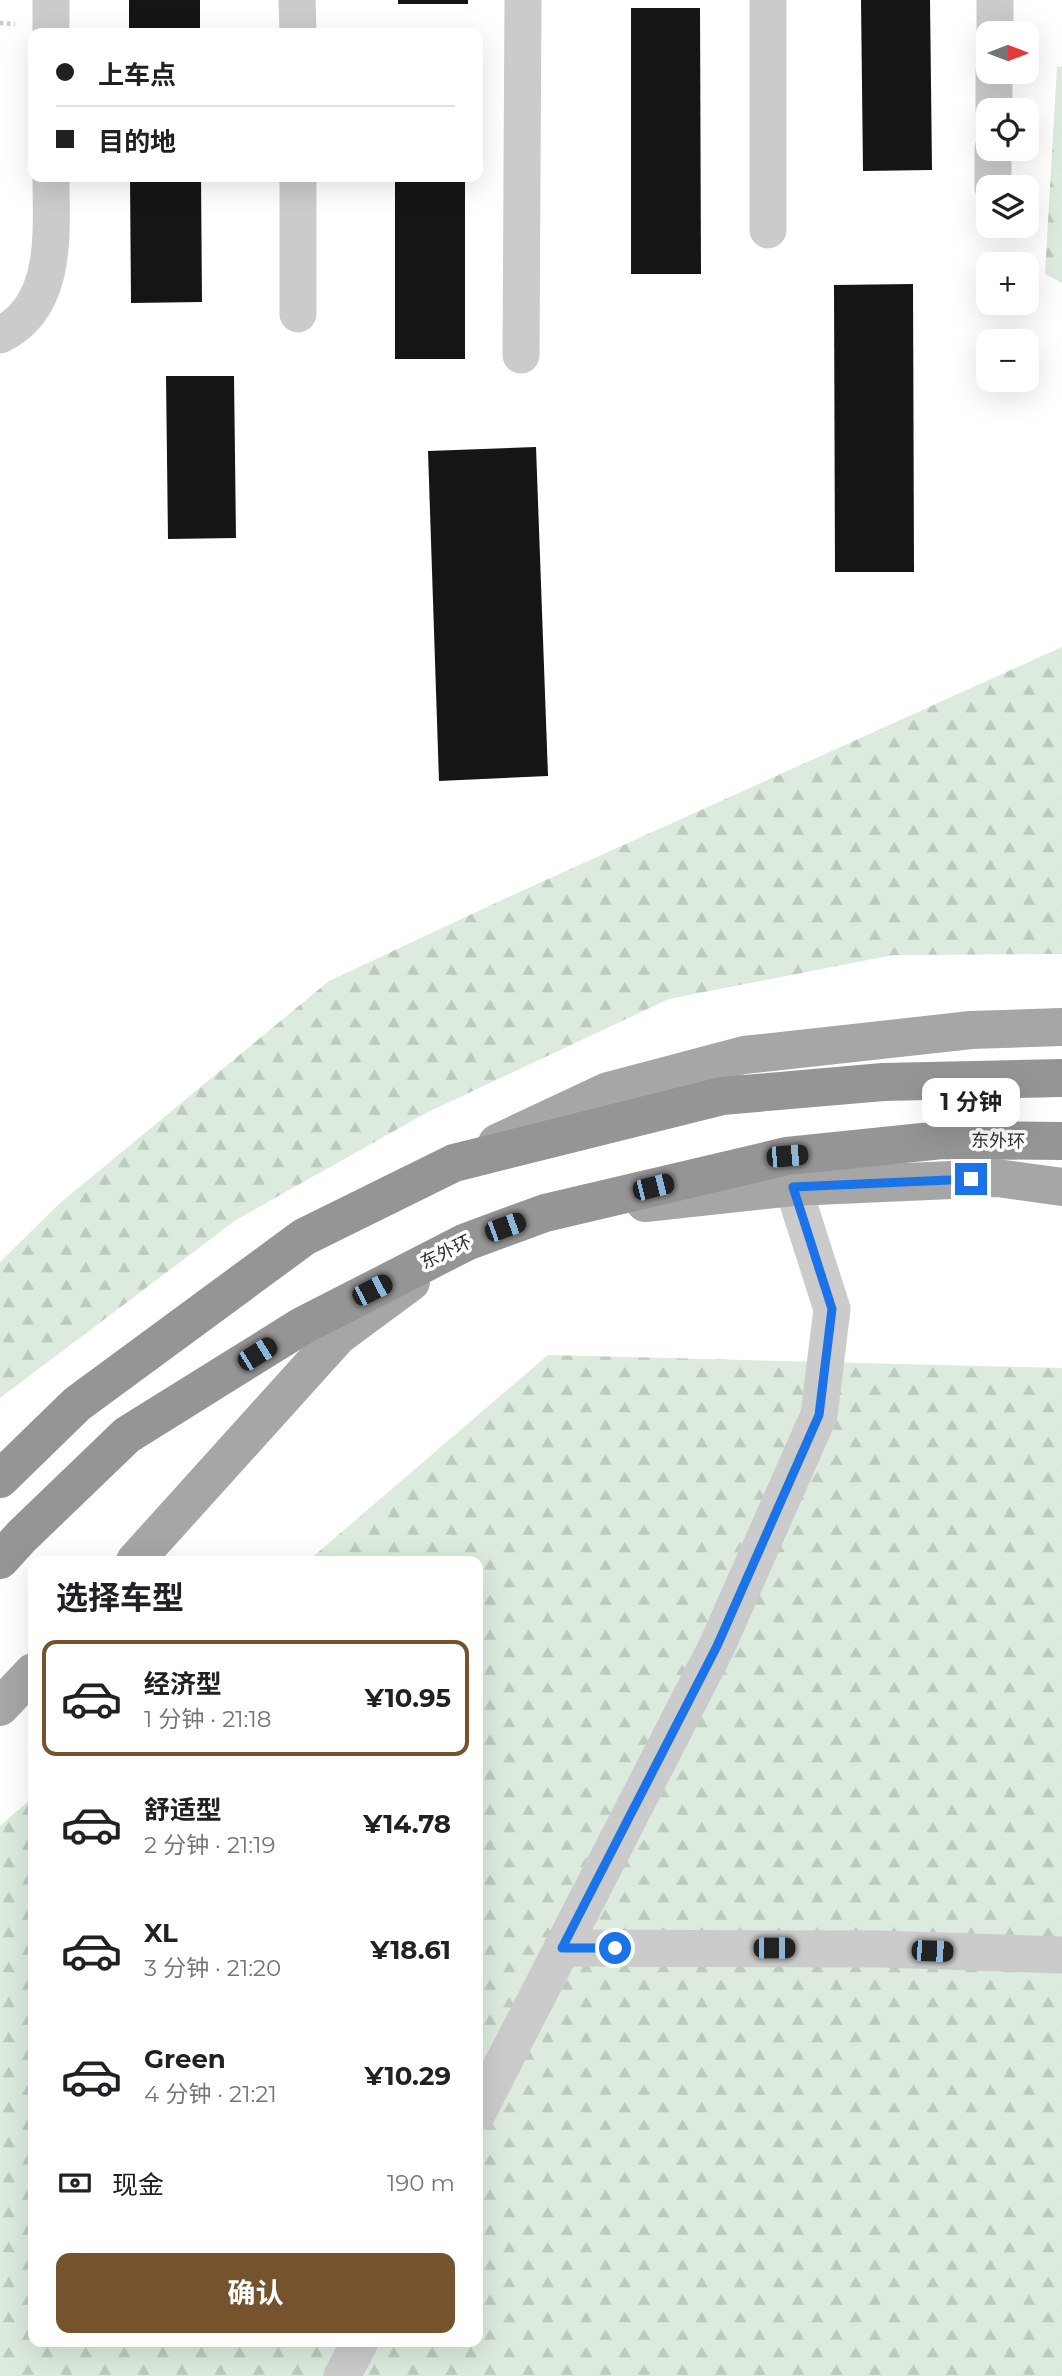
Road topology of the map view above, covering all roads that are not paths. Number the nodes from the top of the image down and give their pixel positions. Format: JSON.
{"nodes":[{"id":1,"x":51,"y":0,"type":"edge"},
{"id":2,"x":298,"y":0,"type":"edge"},
{"id":3,"x":523,"y":0,"type":"edge"},
{"id":4,"x":768,"y":0,"type":"edge"},
{"id":5,"x":995,"y":0,"type":"edge"},
{"id":6,"x":995,"y":21,"type":"edge"},
{"id":7,"x":51,"y":28,"type":"edge"},
{"id":8,"x":298,"y":28,"type":"edge"},
{"id":9,"x":51,"y":182,"type":"edge"},
{"id":10,"x":298,"y":182,"type":"edge"},
{"id":11,"x":768,"y":230,"type":"dead end"},
{"id":12,"x":298,"y":314,"type":"dead end"},
{"id":13,"x":0,"y":335,"type":"edge"},
{"id":14,"x":521,"y":355,"type":"dead end"},
{"id":15,"x":1062,"y":1027,"type":"edge"},
{"id":16,"x":1062,"y":1078,"type":"edge"},
{"id":17,"x":1062,"y":1141,"type":"edge"},
{"id":18,"x":454,"y":1163,"type":"junction"},
{"id":19,"x":793,"y":1187,"type":"junction"},
{"id":20,"x":1062,"y":1187,"type":"edge"},
{"id":21,"x":545,"y":1213,"type":"junction"},
{"id":22,"x":466,"y":1242,"type":"junction"},
{"id":23,"x":77,"y":1404,"type":"junction"},
{"id":24,"x":0,"y":1467,"type":"edge"},
{"id":25,"x":0,"y":1479,"type":"edge"},
{"id":26,"x":140,"y":1556,"type":"edge"},
{"id":27,"x":0,"y":1560,"type":"edge"},
{"id":28,"x":28,"y":1677,"type":"edge"},
{"id":29,"x":0,"y":1707,"type":"edge"},
{"id":30,"x":562,"y":1948,"type":"junction"},
{"id":31,"x":1062,"y":1955,"type":"edge"},
{"id":32,"x":483,"y":2102,"type":"edge"},
{"id":33,"x":357,"y":2347,"type":"edge"},
{"id":34,"x":342,"y":2376,"type":"edge"}],
"edges":[{"from":1,"to":7,"type":"street"},
{"from":2,"to":8,"type":"street"},
{"from":3,"to":14,"type":"street"},
{"from":4,"to":11,"type":"street"},
{"from":5,"to":6,"type":"street"},
{"from":9,"to":13,"type":"street"},
{"from":10,"to":12,"type":"street"},
{"from":15,"to":18,"type":"main road"},
{"from":16,"to":18,"type":"highway"},
{"from":17,"to":21,"type":"highway","name":"东外环"},
{"from":18,"to":23,"type":"highway"},
{"from":19,"to":20,"type":"main road"},
{"from":19,"to":21,"type":"main road"},
{"from":19,"to":30,"type":"street"},
{"from":21,"to":22,"type":"highway","name":"东外环"},
{"from":22,"to":26,"type":"main road"},
{"from":22,"to":27,"type":"highway","name":"东外环"},
{"from":23,"to":24,"type":"main road"},
{"from":23,"to":25,"type":"highway"},
{"from":28,"to":29,"type":"main road"},
{"from":30,"to":31,"type":"street"},
{"from":30,"to":32,"type":"street"},
{"from":33,"to":34,"type":"street"}]}
